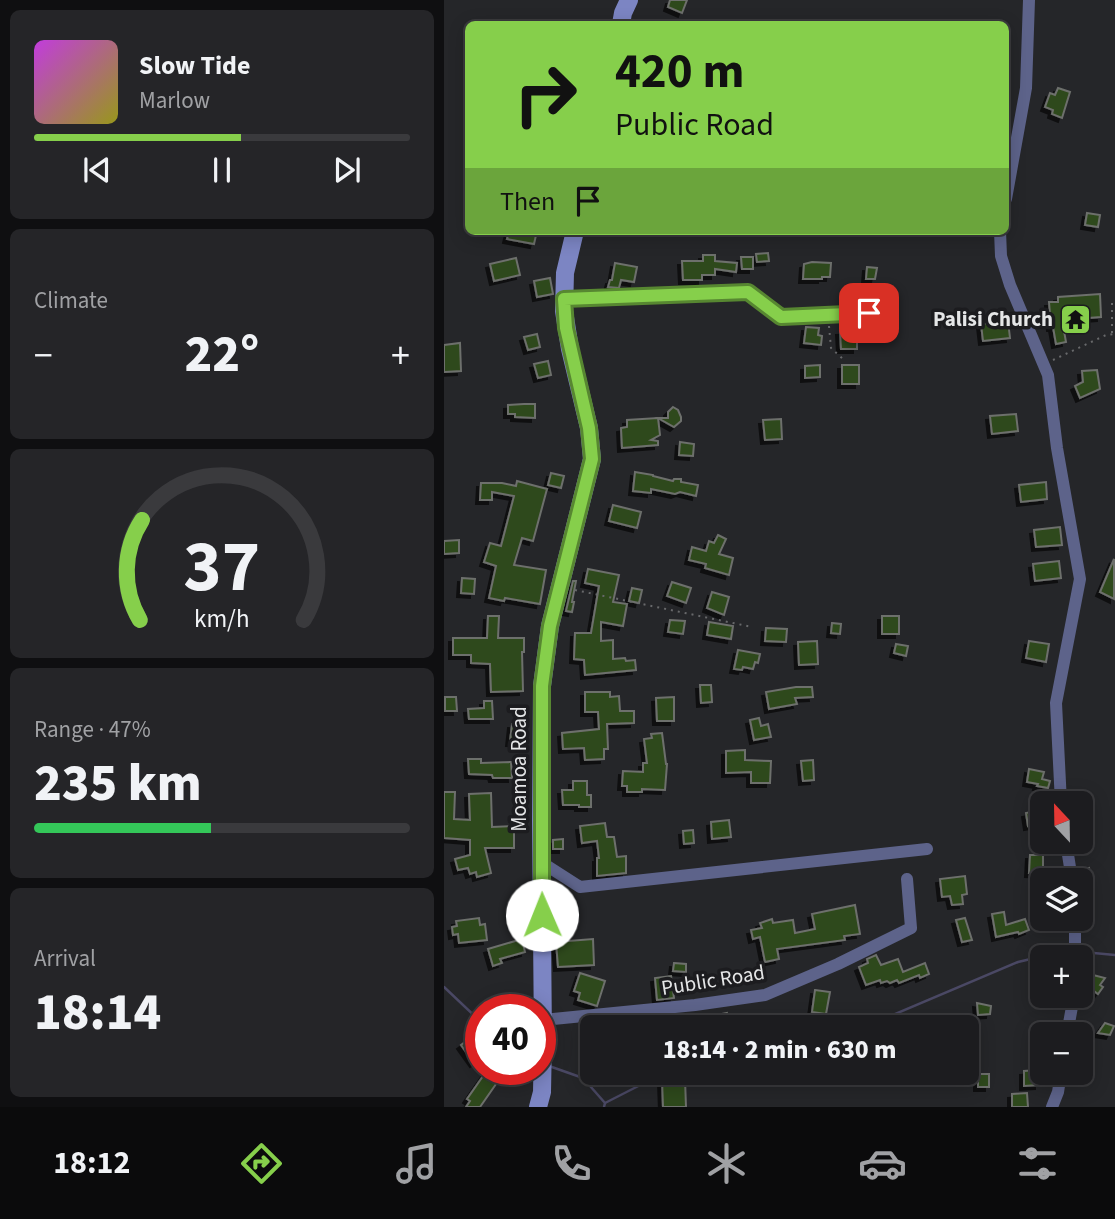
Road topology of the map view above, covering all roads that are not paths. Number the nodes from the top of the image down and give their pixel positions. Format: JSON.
{"nodes":[{"id":1,"x":629,"y":0,"type":"edge"},
{"id":2,"x":1029,"y":0,"type":"edge"},
{"id":3,"x":622,"y":21,"type":"edge"},
{"id":4,"x":1009,"y":182,"type":"edge"},
{"id":5,"x":574,"y":235,"type":"edge"},
{"id":6,"x":1000,"y":235,"type":"edge"},
{"id":7,"x":564,"y":299,"type":"junction"},
{"id":8,"x":889,"y":311,"type":"dead end"},
{"id":9,"x":1060,"y":791,"type":"edge"},
{"id":10,"x":927,"y":849,"type":"dead end"},
{"id":11,"x":541,"y":862,"type":"junction"},
{"id":12,"x":907,"y":879,"type":"dead end"},
{"id":13,"x":543,"y":994,"type":"edge"},
{"id":14,"x":556,"y":1019,"type":"edge"},
{"id":15,"x":1059,"y":1085,"type":"edge"},
{"id":16,"x":1052,"y":1107,"type":"edge"}],
"edges":[{"from":1,"to":3,"type":"street"},
{"from":2,"to":4,"type":"street"},
{"from":5,"to":7,"type":"street","name":"Moamoa Road"},
{"from":6,"to":9,"type":"street"},
{"from":7,"to":8,"type":"street"},
{"from":7,"to":11,"type":"street","name":"Moamoa Road"},
{"from":10,"to":11,"type":"street"},
{"from":11,"to":13,"type":"street","name":"Moamoa Road"},
{"from":12,"to":14,"type":"street","name":"Public Road"},
{"from":15,"to":16,"type":"street"}]}
